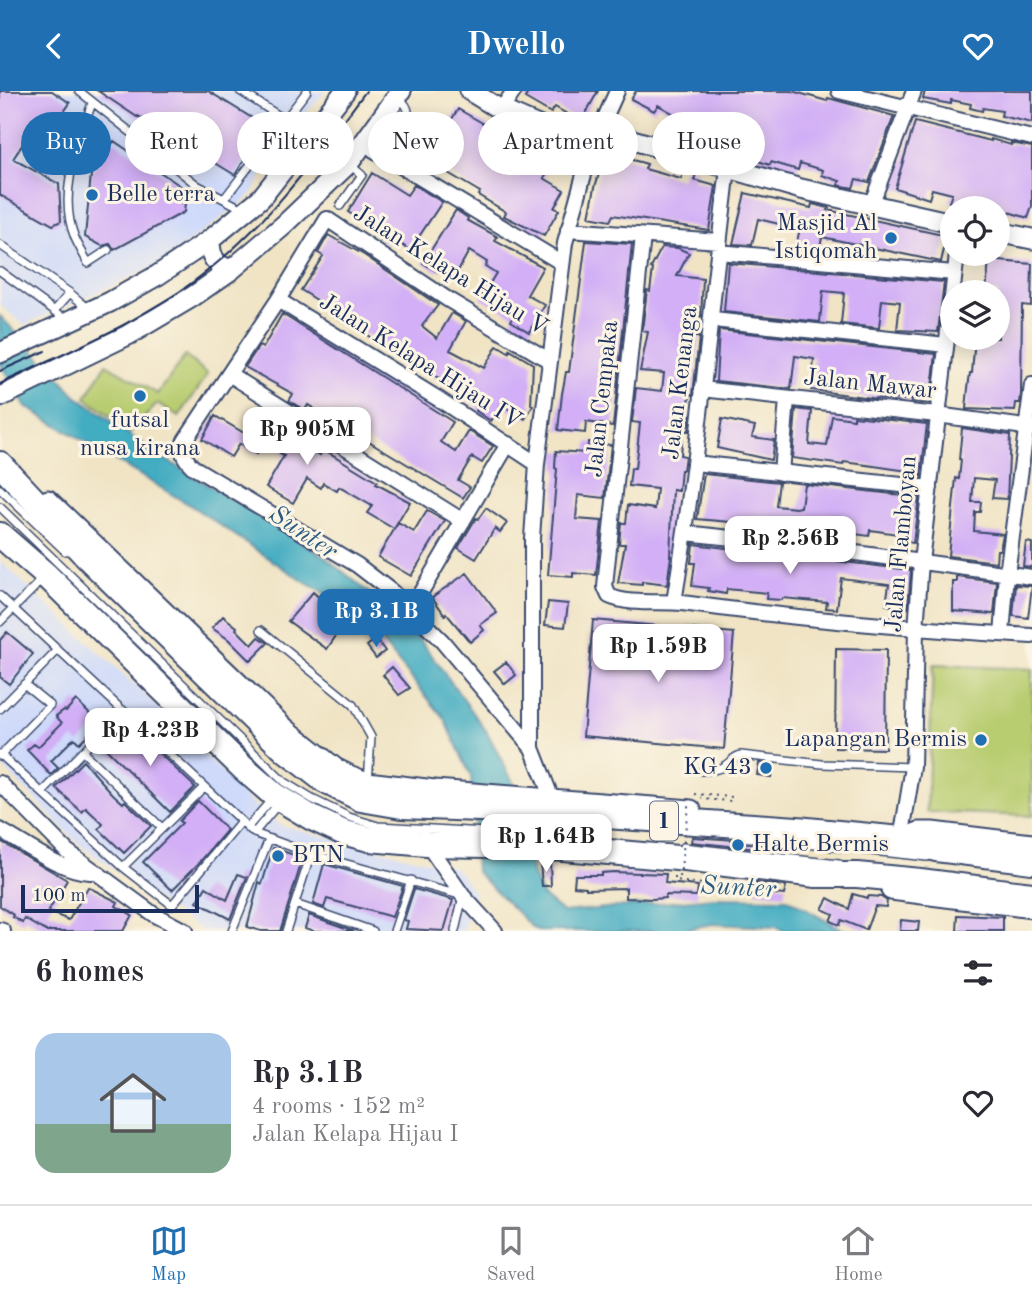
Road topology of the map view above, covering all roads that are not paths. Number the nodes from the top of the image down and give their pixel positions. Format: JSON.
{"nodes":[{"id":1,"x":79,"y":91,"type":"edge"},
{"id":2,"x":240,"y":91,"type":"edge"},
{"id":3,"x":307,"y":91,"type":"edge"},
{"id":4,"x":345,"y":91,"type":"edge"},
{"id":5,"x":471,"y":91,"type":"edge"},
{"id":6,"x":514,"y":91,"type":"edge"},
{"id":7,"x":617,"y":91,"type":"edge"},
{"id":8,"x":839,"y":91,"type":"edge"},
{"id":9,"x":914,"y":91,"type":"edge"},
{"id":10,"x":399,"y":94,"type":"edge"},
{"id":11,"x":92,"y":103,"type":"junction"},
{"id":12,"x":909,"y":107,"type":"junction"},
{"id":13,"x":501,"y":110,"type":"junction"},
{"id":14,"x":273,"y":112,"type":"edge"},
{"id":15,"x":290,"y":112,"type":"edge"},
{"id":16,"x":329,"y":112,"type":"edge"},
{"id":17,"x":409,"y":112,"type":"edge"},
{"id":18,"x":506,"y":112,"type":"edge"},
{"id":19,"x":607,"y":112,"type":"edge"},
{"id":20,"x":1032,"y":138,"type":"edge"},
{"id":21,"x":365,"y":142,"type":"junction"},
{"id":22,"x":354,"y":156,"type":"edge"},
{"id":23,"x":354,"y":168,"type":"edge"},
{"id":24,"x":241,"y":175,"type":"edge"},
{"id":25,"x":279,"y":175,"type":"edge"},
{"id":26,"x":336,"y":175,"type":"edge"},
{"id":27,"x":585,"y":175,"type":"edge"},
{"id":28,"x":727,"y":175,"type":"edge"},
{"id":29,"x":750,"y":175,"type":"edge"},
{"id":30,"x":197,"y":185,"type":"junction"},
{"id":31,"x":185,"y":198,"type":"dead end"},
{"id":32,"x":224,"y":198,"type":"junction"},
{"id":33,"x":871,"y":205,"type":"junction"},
{"id":34,"x":340,"y":206,"type":"dead end"},
{"id":35,"x":247,"y":211,"type":"junction"},
{"id":36,"x":940,"y":220,"type":"edge"},
{"id":37,"x":568,"y":230,"type":"junction"},
{"id":38,"x":1010,"y":234,"type":"edge"},
{"id":39,"x":643,"y":236,"type":"junction"},
{"id":40,"x":1032,"y":238,"type":"edge"},
{"id":41,"x":210,"y":240,"type":"junction"},
{"id":42,"x":0,"y":245,"type":"edge"},
{"id":43,"x":719,"y":247,"type":"junction"},
{"id":44,"x":108,"y":250,"type":"dead end"},
{"id":45,"x":562,"y":263,"type":"junction"},
{"id":46,"x":955,"y":266,"type":"edge"},
{"id":47,"x":231,"y":270,"type":"junction"},
{"id":48,"x":0,"y":271,"type":"edge"},
{"id":49,"x":954,"y":273,"type":"junction"},
{"id":50,"x":953,"y":280,"type":"edge"},
{"id":51,"x":70,"y":293,"type":"junction"},
{"id":52,"x":278,"y":300,"type":"junction"},
{"id":53,"x":92,"y":311,"type":"junction"},
{"id":54,"x":59,"y":320,"type":"junction"},
{"id":55,"x":713,"y":320,"type":"junction"},
{"id":56,"x":940,"y":344,"type":"edge"},
{"id":57,"x":945,"y":350,"type":"edge"},
{"id":58,"x":0,"y":353,"type":"edge"},
{"id":59,"x":550,"y":361,"type":"junction"},
{"id":60,"x":229,"y":374,"type":"junction"},
{"id":61,"x":1032,"y":384,"type":"edge"},
{"id":62,"x":702,"y":389,"type":"junction"},
{"id":63,"x":0,"y":397,"type":"edge"},
{"id":64,"x":787,"y":399,"type":"junction"},
{"id":65,"x":937,"y":415,"type":"junction"},
{"id":66,"x":1030,"y":428,"type":"edge"},
{"id":67,"x":508,"y":444,"type":"junction"},
{"id":68,"x":694,"y":463,"type":"junction"},
{"id":69,"x":537,"y":464,"type":"junction"},
{"id":70,"x":2,"y":473,"type":"edge"},
{"id":71,"x":781,"y":473,"type":"junction"},
{"id":72,"x":930,"y":488,"type":"junction"},
{"id":73,"x":0,"y":507,"type":"edge"},
{"id":74,"x":463,"y":521,"type":"junction"},
{"id":75,"x":686,"y":533,"type":"junction"},
{"id":76,"x":0,"y":535,"type":"edge"},
{"id":77,"x":69,"y":555,"type":"dead end"},
{"id":78,"x":921,"y":562,"type":"junction"},
{"id":79,"x":1007,"y":574,"type":"junction"},
{"id":80,"x":46,"y":575,"type":"junction"},
{"id":81,"x":1032,"y":577,"type":"edge"},
{"id":82,"x":0,"y":596,"type":"edge"},
{"id":83,"x":674,"y":603,"type":"junction"},
{"id":84,"x":13,"y":609,"type":"junction"},
{"id":85,"x":411,"y":609,"type":"junction"},
{"id":86,"x":0,"y":622,"type":"edge"},
{"id":87,"x":916,"y":629,"type":"junction"},
{"id":88,"x":261,"y":630,"type":"dead end"},
{"id":89,"x":1002,"y":634,"type":"junction"},
{"id":90,"x":1032,"y":636,"type":"edge"},
{"id":91,"x":58,"y":650,"type":"junction"},
{"id":92,"x":178,"y":658,"type":"dead end"},
{"id":93,"x":24,"y":684,"type":"junction"},
{"id":94,"x":0,"y":709,"type":"edge"},
{"id":95,"x":123,"y":711,"type":"junction"},
{"id":96,"x":532,"y":748,"type":"junction"},
{"id":97,"x":83,"y":752,"type":"junction"},
{"id":98,"x":0,"y":755,"type":"edge"},
{"id":99,"x":279,"y":757,"type":"dead end"},
{"id":100,"x":913,"y":767,"type":"junction"},
{"id":101,"x":701,"y":771,"type":"dead end"},
{"id":102,"x":308,"y":779,"type":"dead end"},
{"id":103,"x":368,"y":782,"type":"junction"},
{"id":104,"x":0,"y":783,"type":"edge"},
{"id":105,"x":204,"y":787,"type":"junction"},
{"id":106,"x":43,"y":792,"type":"junction"},
{"id":107,"x":327,"y":793,"type":"dead end"},
{"id":108,"x":278,"y":798,"type":"junction"},
{"id":109,"x":338,"y":798,"type":"dead end"},
{"id":110,"x":485,"y":818,"type":"dead end"},
{"id":111,"x":535,"y":818,"type":"junction"},
{"id":112,"x":463,"y":819,"type":"junction"},
{"id":113,"x":162,"y":828,"type":"junction"},
{"id":114,"x":248,"y":828,"type":"junction"},
{"id":115,"x":666,"y":829,"type":"dead end"},
{"id":116,"x":797,"y":829,"type":"junction"},
{"id":117,"x":0,"y":830,"type":"edge"},
{"id":118,"x":727,"y":836,"type":"dead end"},
{"id":119,"x":269,"y":839,"type":"junction"},
{"id":120,"x":901,"y":839,"type":"junction"},
{"id":121,"x":427,"y":844,"type":"junction"},
{"id":122,"x":1032,"y":844,"type":"edge"},
{"id":123,"x":677,"y":846,"type":"dead end"},
{"id":124,"x":311,"y":854,"type":"junction"},
{"id":125,"x":933,"y":858,"type":"dead end"},
{"id":126,"x":1032,"y":861,"type":"edge"},
{"id":127,"x":971,"y":863,"type":"dead end"},
{"id":128,"x":853,"y":865,"type":"dead end"},
{"id":129,"x":123,"y":867,"type":"junction"},
{"id":130,"x":1032,"y":870,"type":"edge"},
{"id":131,"x":908,"y":871,"type":"dead end"},
{"id":132,"x":95,"y":872,"type":"junction"},
{"id":133,"x":921,"y":872,"type":"dead end"},
{"id":134,"x":816,"y":875,"type":"junction"},
{"id":135,"x":411,"y":880,"type":"junction"},
{"id":136,"x":1032,"y":895,"type":"edge"},
{"id":137,"x":463,"y":896,"type":"junction"},
{"id":138,"x":295,"y":904,"type":"junction"},
{"id":139,"x":1032,"y":908,"type":"edge"},
{"id":140,"x":185,"y":931,"type":"edge"},
{"id":141,"x":232,"y":931,"type":"edge"},
{"id":142,"x":286,"y":931,"type":"edge"},
{"id":143,"x":373,"y":931,"type":"edge"},
{"id":144,"x":394,"y":931,"type":"edge"},
{"id":145,"x":455,"y":931,"type":"edge"},
{"id":146,"x":495,"y":931,"type":"edge"}],
"edges":[{"from":1,"to":11,"type":"lane"},
{"from":2,"to":14,"type":"lane"},
{"from":3,"to":15,"type":"lane"},
{"from":4,"to":16,"type":"main road"},
{"from":5,"to":13,"type":"main road"},
{"from":6,"to":13,"type":"street"},
{"from":7,"to":19,"type":"street"},
{"from":8,"to":12,"type":"street"},
{"from":9,"to":12,"type":"street"},
{"from":10,"to":17,"type":"lane"},
{"from":10,"to":21,"type":"main road"},
{"from":11,"to":30,"type":"lane"},
{"from":11,"to":44,"type":"lane"},
{"from":12,"to":20,"type":"street"},
{"from":12,"to":33,"type":"street"},
{"from":13,"to":18,"type":"main road"},
{"from":21,"to":22,"type":"main road"},
{"from":21,"to":45,"type":"street"},
{"from":23,"to":34,"type":"lane"},
{"from":24,"to":32,"type":"lane"},
{"from":25,"to":35,"type":"main road"},
{"from":26,"to":47,"type":"main road"},
{"from":27,"to":37,"type":"street"},
{"from":28,"to":43,"type":"street","name":"Jalan Kenanga"},
{"from":29,"to":33,"type":"main road"},
{"from":30,"to":31,"type":"lane"},
{"from":30,"to":32,"type":"lane"},
{"from":32,"to":35,"type":"lane"},
{"from":33,"to":36,"type":"main road"},
{"from":35,"to":41,"type":"main road"},
{"from":37,"to":39,"type":"street"},
{"from":37,"to":45,"type":"street"},
{"from":38,"to":40,"type":"main road"},
{"from":39,"to":43,"type":"street"},
{"from":39,"to":83,"type":"street","name":"Jalan Cempaka"},
{"from":41,"to":47,"type":"main road"},
{"from":41,"to":53,"type":"main road"},
{"from":42,"to":51,"type":"lane"},
{"from":43,"to":49,"type":"street"},
{"from":43,"to":55,"type":"street","name":"Jalan Kenanga"},
{"from":45,"to":59,"type":"street"},
{"from":46,"to":49,"type":"street","name":"Jalan Flamboyan"},
{"from":47,"to":63,"type":"main road"},
{"from":48,"to":54,"type":"lane"},
{"from":49,"to":50,"type":"street","name":"Jalan Flamboyan"},
{"from":51,"to":53,"type":"lane"},
{"from":51,"to":54,"type":"lane"},
{"from":52,"to":59,"type":"street","name":"Jalan Kelapa Hijau V"},
{"from":52,"to":60,"type":"street"},
{"from":52,"to":67,"type":"street","name":"Jalan Kelapa Hijau IV"},
{"from":53,"to":54,"type":"main road"},
{"from":54,"to":58,"type":"main road"},
{"from":55,"to":56,"type":"street"},
{"from":55,"to":62,"type":"street","name":"Jalan Kenanga"},
{"from":57,"to":65,"type":"street","name":"Jalan Flamboyan"},
{"from":59,"to":69,"type":"street"},
{"from":60,"to":74,"type":"street"},
{"from":60,"to":85,"type":"street"},
{"from":61,"to":66,"type":"street"},
{"from":62,"to":64,"type":"street","name":"Jalan Mawar"},
{"from":62,"to":68,"type":"street","name":"Jalan Kenanga"},
{"from":64,"to":65,"type":"street","name":"Jalan Mawar"},
{"from":64,"to":71,"type":"street"},
{"from":65,"to":66,"type":"street","name":"Jalan Mawar"},
{"from":65,"to":72,"type":"street","name":"Jalan Flamboyan"},
{"from":66,"to":79,"type":"street"},
{"from":67,"to":69,"type":"street","name":"Jalan Kelapa Hijau IV"},
{"from":67,"to":74,"type":"street"},
{"from":68,"to":71,"type":"street"},
{"from":68,"to":75,"type":"street","name":"Jalan Kenanga"},
{"from":69,"to":96,"type":"street"},
{"from":70,"to":77,"type":"lane"},
{"from":70,"to":103,"type":"main road"},
{"from":70,"to":112,"type":"highway","number":"1"},
{"from":71,"to":72,"type":"street"},
{"from":72,"to":78,"type":"street","name":"Jalan Flamboyan"},
{"from":73,"to":112,"type":"lane"},
{"from":74,"to":85,"type":"street"},
{"from":75,"to":78,"type":"street"},
{"from":75,"to":83,"type":"street","name":"Jalan Kenanga"},
{"from":76,"to":80,"type":"highway","number":"1"},
{"from":78,"to":79,"type":"street"},
{"from":78,"to":87,"type":"street","name":"Jalan Flamboyan"},
{"from":79,"to":81,"type":"street"},
{"from":79,"to":89,"type":"street"},
{"from":80,"to":84,"type":"lane"},
{"from":80,"to":108,"type":"highway","number":"1"},
{"from":82,"to":84,"type":"lane"},
{"from":83,"to":87,"type":"street"},
{"from":84,"to":86,"type":"lane"},
{"from":84,"to":91,"type":"lane"},
{"from":85,"to":96,"type":"street"},
{"from":87,"to":89,"type":"street"},
{"from":87,"to":100,"type":"street","name":"Jalan Flamboyan"},
{"from":88,"to":103,"type":"lane"},
{"from":89,"to":90,"type":"street"},
{"from":91,"to":93,"type":"lane"},
{"from":91,"to":95,"type":"lane"},
{"from":92,"to":99,"type":"lane"},
{"from":93,"to":94,"type":"lane"},
{"from":93,"to":98,"type":"lane"},
{"from":95,"to":97,"type":"lane"},
{"from":95,"to":105,"type":"lane"},
{"from":96,"to":111,"type":"street"},
{"from":97,"to":106,"type":"lane"},
{"from":97,"to":113,"type":"lane"},
{"from":98,"to":106,"type":"lane"},
{"from":100,"to":101,"type":"lane"},
{"from":100,"to":120,"type":"street","name":"Jalan Flamboyan"},
{"from":102,"to":107,"type":"lane"},
{"from":103,"to":112,"type":"main road"},
{"from":104,"to":132,"type":"street"},
{"from":105,"to":113,"type":"lane"},
{"from":105,"to":114,"type":"lane"},
{"from":106,"to":129,"type":"lane"},
{"from":108,"to":114,"type":"lane"},
{"from":108,"to":121,"type":"highway","number":"1"},
{"from":109,"to":112,"type":"lane"},
{"from":110,"to":111,"type":"lane"},
{"from":111,"to":112,"type":"highway","number":"1"},
{"from":111,"to":112,"type":"highway","number":"1"},
{"from":111,"to":115,"type":"lane"},
{"from":111,"to":116,"type":"highway","number":"1"},
{"from":111,"to":116,"type":"main road"},
{"from":111,"to":134,"type":"highway","number":"1"},
{"from":112,"to":121,"type":"highway","number":"1"},
{"from":113,"to":129,"type":"lane"},
{"from":114,"to":119,"type":"lane"},
{"from":114,"to":129,"type":"lane"},
{"from":116,"to":120,"type":"highway","number":"1"},
{"from":117,"to":132,"type":"street"},
{"from":118,"to":125,"type":"lane"},
{"from":119,"to":124,"type":"lane"},
{"from":119,"to":141,"type":"lane"},
{"from":120,"to":122,"type":"main road"},
{"from":120,"to":126,"type":"highway","number":"1"},
{"from":121,"to":137,"type":"street"},
{"from":123,"to":128,"type":"lane"},
{"from":124,"to":135,"type":"lane"},
{"from":124,"to":138,"type":"lane"},
{"from":127,"to":130,"type":"lane"},
{"from":131,"to":133,"type":"lane"},
{"from":132,"to":140,"type":"street"},
{"from":134,"to":136,"type":"highway","number":"1"},
{"from":134,"to":139,"type":"main road"},
{"from":135,"to":137,"type":"lane"},
{"from":135,"to":144,"type":"lane"},
{"from":137,"to":145,"type":"lane"},
{"from":137,"to":146,"type":"street"},
{"from":138,"to":142,"type":"lane"},
{"from":138,"to":143,"type":"lane"}]}
